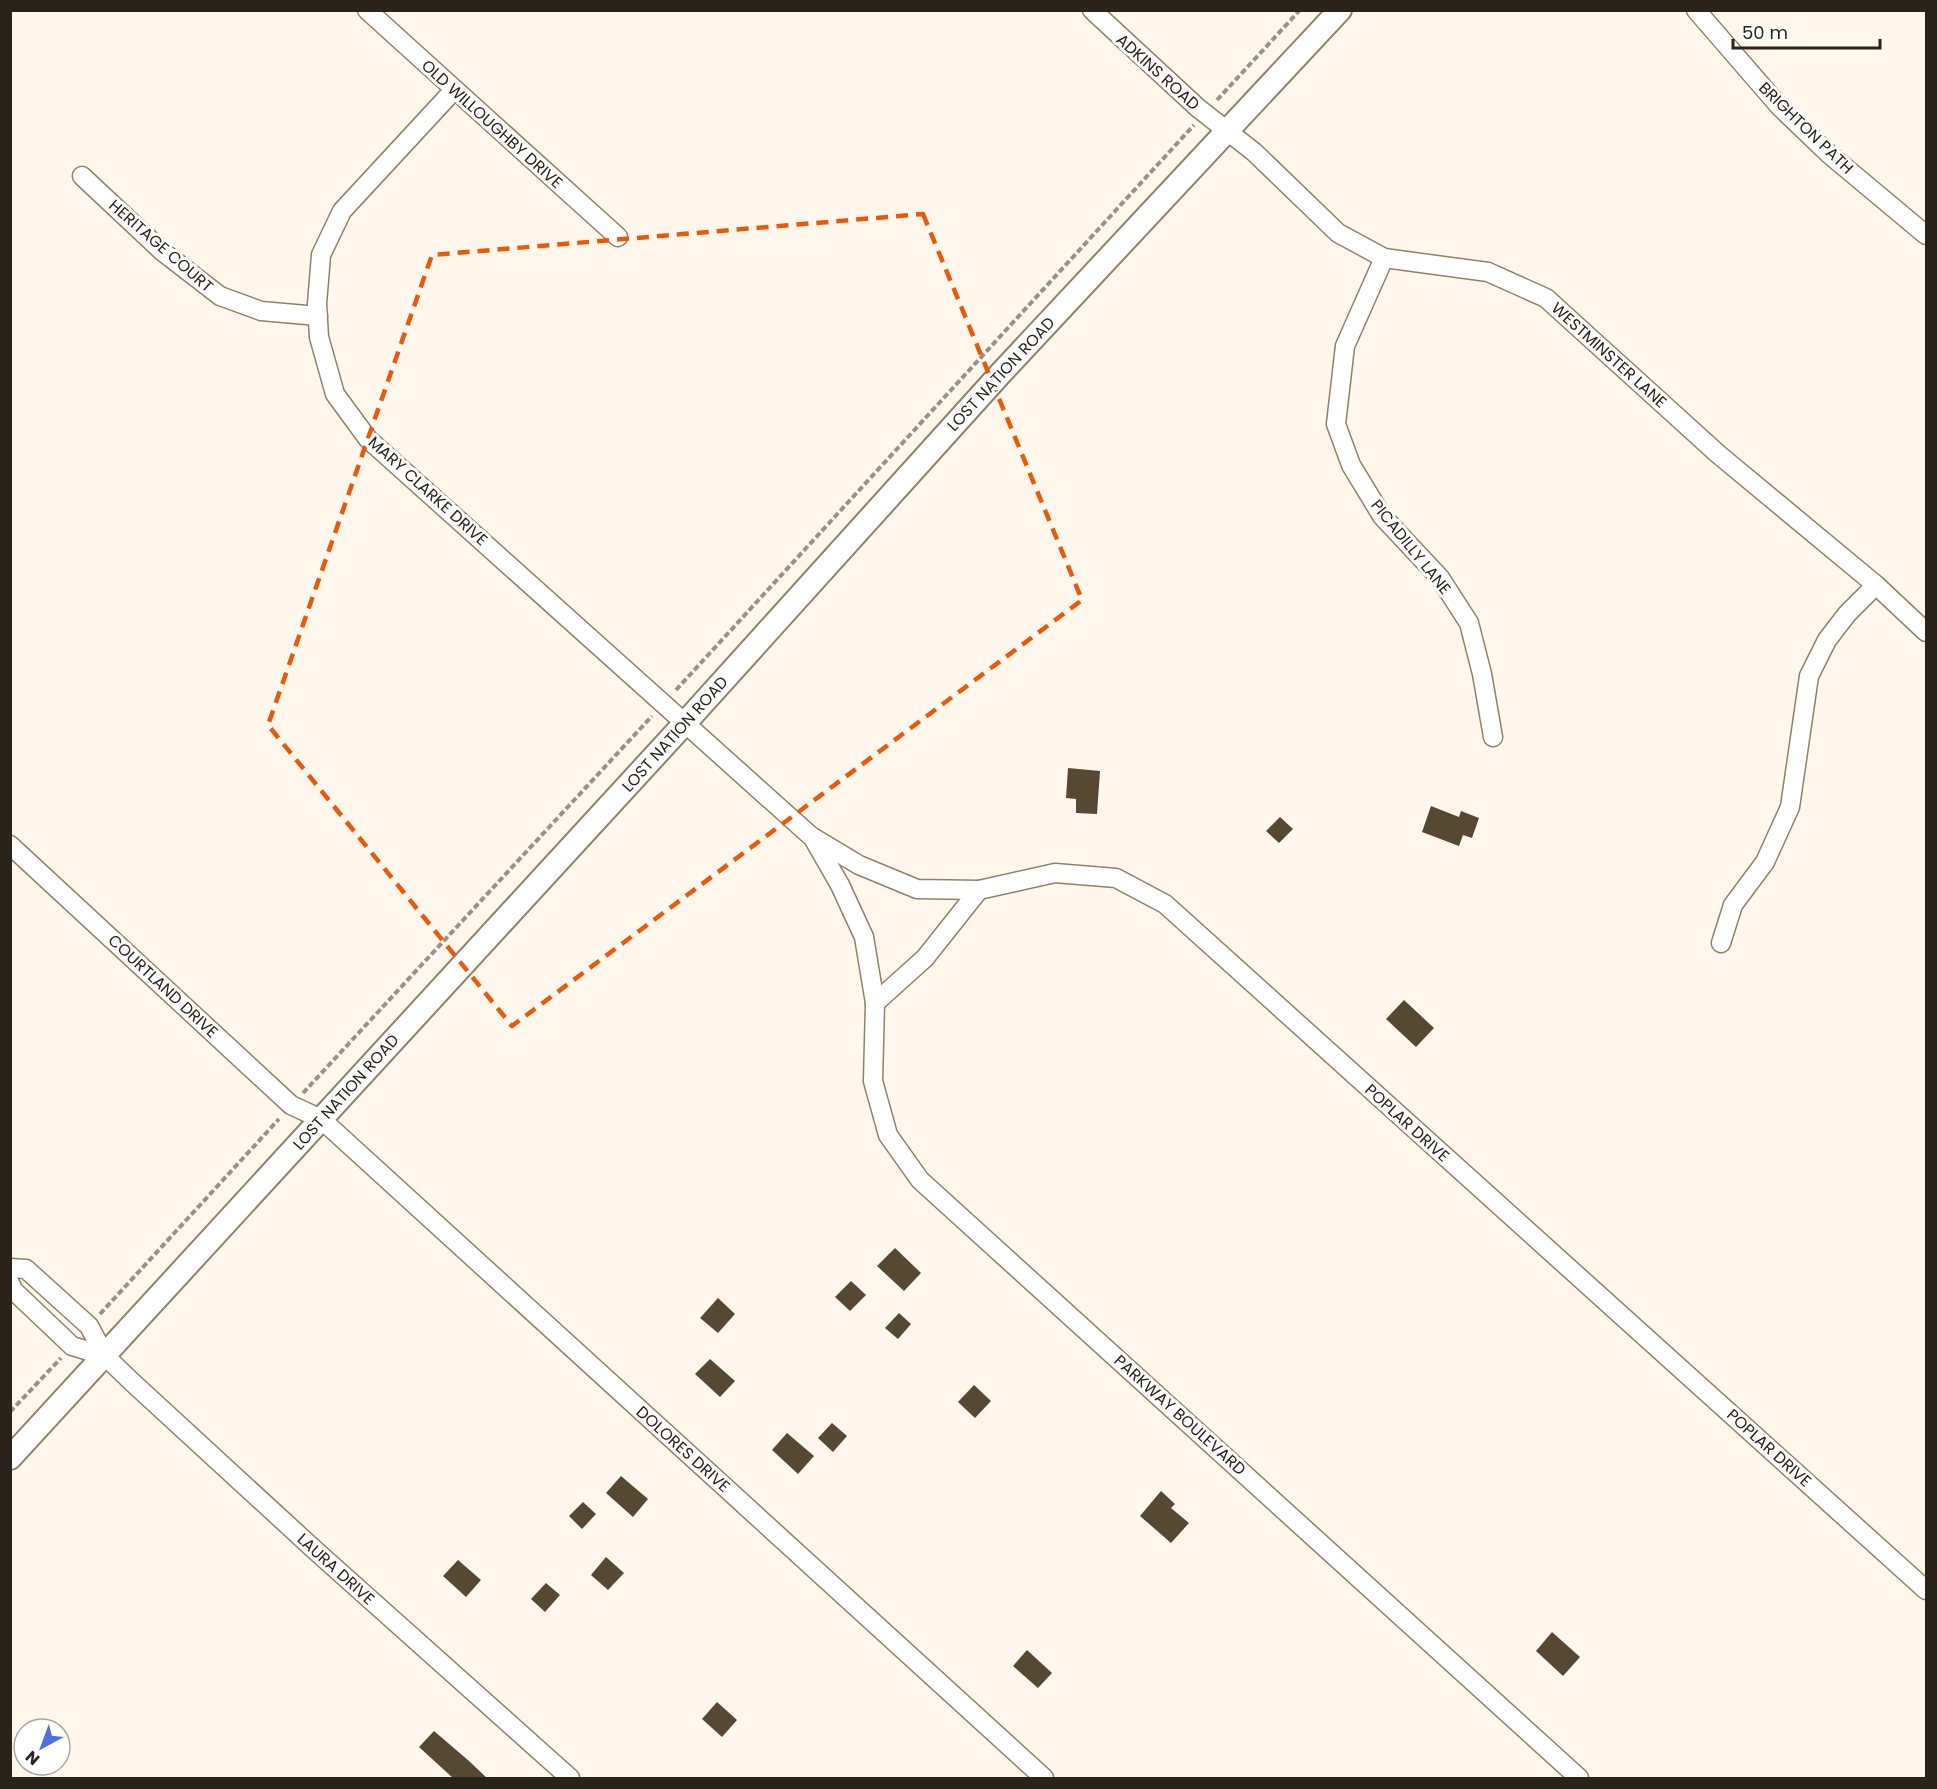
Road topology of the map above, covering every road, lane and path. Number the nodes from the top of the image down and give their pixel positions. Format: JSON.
{"nodes":[{"id":1,"x":367,"y":10,"type":"edge"},
{"id":2,"x":1092,"y":10,"type":"edge"},
{"id":3,"x":1300,"y":10,"type":"edge"},
{"id":4,"x":1340,"y":10,"type":"edge"},
{"id":5,"x":1696,"y":10,"type":"edge"},
{"id":6,"x":454,"y":90,"type":"junction"},
{"id":7,"x":1204,"y":114,"type":"junction"},
{"id":8,"x":1226,"y":131,"type":"junction"},
{"id":9,"x":82,"y":176,"type":"dead end"},
{"id":10,"x":1926,"y":235,"type":"edge"},
{"id":11,"x":618,"y":237,"type":"dead end"},
{"id":12,"x":1384,"y":258,"type":"junction"},
{"id":13,"x":318,"y":316,"type":"junction"},
{"id":14,"x":1876,"y":585,"type":"junction"},
{"id":15,"x":1926,"y":632,"type":"edge"},
{"id":16,"x":663,"y":704,"type":"junction"},
{"id":17,"x":685,"y":723,"type":"junction"},
{"id":18,"x":1493,"y":737,"type":"dead end"},
{"id":19,"x":813,"y":838,"type":"junction"},
{"id":20,"x":10,"y":845,"type":"edge"},
{"id":21,"x":979,"y":890,"type":"junction"},
{"id":22,"x":1721,"y":943,"type":"dead end"},
{"id":23,"x":875,"y":1003,"type":"junction"},
{"id":24,"x":291,"y":1105,"type":"junction"},
{"id":25,"x":321,"y":1119,"type":"junction"},
{"id":26,"x":10,"y":1268,"type":"edge"},
{"id":27,"x":10,"y":1283,"type":"edge"},
{"id":28,"x":89,"y":1326,"type":"junction"},
{"id":29,"x":72,"y":1346,"type":"junction"},
{"id":30,"x":105,"y":1356,"type":"junction"},
{"id":31,"x":10,"y":1412,"type":"edge"},
{"id":32,"x":10,"y":1458,"type":"edge"},
{"id":33,"x":1926,"y":1590,"type":"edge"},
{"id":34,"x":570,"y":1779,"type":"edge"},
{"id":35,"x":1044,"y":1779,"type":"edge"},
{"id":36,"x":1579,"y":1779,"type":"edge"}],
"edges":[{"from":1,"to":6,"type":"street","name":"OLD WILLOUGHBY DRIVE"},
{"from":2,"to":7,"type":"street","name":"ADKINS ROAD"},
{"from":3,"to":7,"type":"path"},
{"from":4,"to":8,"type":"street","name":"LOST NATION ROAD"},
{"from":5,"to":10,"type":"street","name":"BRIGHTON PATH"},
{"from":6,"to":11,"type":"street","name":"OLD WILLOUGHBY DRIVE"},
{"from":6,"to":13,"type":"street","name":"MARY CLARKE DRIVE"},
{"from":7,"to":8,"type":"street","name":"ADKINS ROAD"},
{"from":7,"to":16,"type":"path"},
{"from":8,"to":12,"type":"street","name":"WESTMINSTER LANE"},
{"from":8,"to":17,"type":"street","name":"LOST NATION ROAD"},
{"from":9,"to":13,"type":"street","name":"HERITAGE COURT"},
{"from":12,"to":14,"type":"street","name":"WESTMINSTER LANE"},
{"from":12,"to":18,"type":"street","name":"PICADILLY LANE"},
{"from":13,"to":16,"type":"street","name":"MARY CLARKE DRIVE"},
{"from":14,"to":15,"type":"street","name":"WESTMINSTER LANE"},
{"from":14,"to":22,"type":"street"},
{"from":16,"to":17,"type":"street","name":"MARY CLARKE DRIVE"},
{"from":16,"to":24,"type":"path"},
{"from":17,"to":19,"type":"street","name":"PARKWAY BOULEVARD"},
{"from":17,"to":25,"type":"street","name":"LOST NATION ROAD"},
{"from":19,"to":21,"type":"street","name":"POPLAR DRIVE"},
{"from":19,"to":23,"type":"street","name":"PARKWAY BOULEVARD"},
{"from":20,"to":24,"type":"street","name":"COURTLAND DRIVE"},
{"from":21,"to":23,"type":"street"},
{"from":21,"to":33,"type":"street","name":"POPLAR DRIVE"},
{"from":23,"to":36,"type":"street","name":"PARKWAY BOULEVARD"},
{"from":24,"to":25,"type":"street","name":"COURTLAND DRIVE"},
{"from":24,"to":28,"type":"path"},
{"from":25,"to":30,"type":"street","name":"LOST NATION ROAD"},
{"from":25,"to":35,"type":"street","name":"DOLORES DRIVE"},
{"from":26,"to":28,"type":"street"},
{"from":27,"to":29,"type":"street"},
{"from":28,"to":30,"type":"street"},
{"from":29,"to":30,"type":"street"},
{"from":29,"to":31,"type":"path"},
{"from":30,"to":32,"type":"street","name":"LOST NATION ROAD"},
{"from":30,"to":34,"type":"street","name":"LAURA DRIVE"}]}
